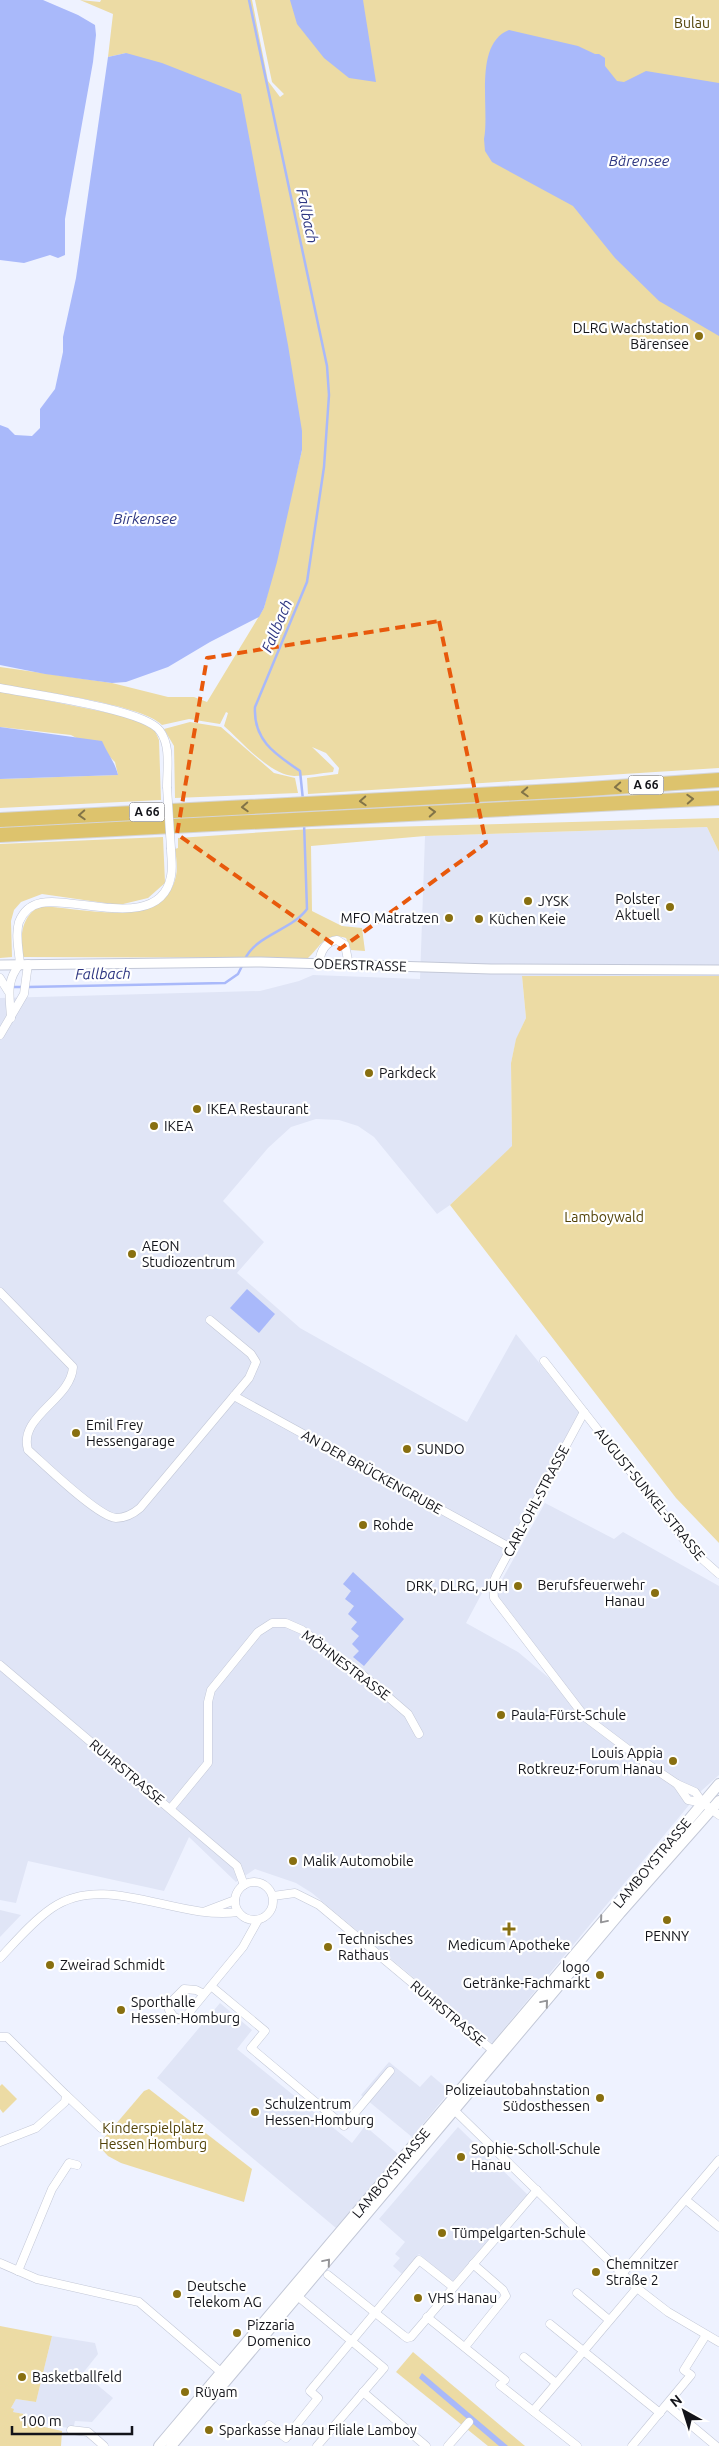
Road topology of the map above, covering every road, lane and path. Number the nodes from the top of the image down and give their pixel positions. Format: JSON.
{"nodes":[{"id":1,"x":0,"y":688,"type":"edge"},
{"id":2,"x":719,"y":780,"type":"edge"},
{"id":3,"x":719,"y":798,"type":"edge"},
{"id":4,"x":0,"y":820,"type":"edge"},
{"id":5,"x":0,"y":835,"type":"edge"},
{"id":6,"x":24,"y":964,"type":"junction"},
{"id":7,"x":319,"y":964,"type":"junction"},
{"id":8,"x":349,"y":964,"type":"junction"},
{"id":9,"x":0,"y":965,"type":"edge"},
{"id":10,"x":719,"y":970,"type":"edge"},
{"id":11,"x":5,"y":982,"type":"edge"},
{"id":12,"x":11,"y":1018,"type":"junction"},
{"id":13,"x":0,"y":1035,"type":"edge"},
{"id":14,"x":0,"y":1292,"type":"edge"},
{"id":15,"x":210,"y":1320,"type":"dead end"},
{"id":16,"x":544,"y":1361,"type":"dead end"},
{"id":17,"x":234,"y":1396,"type":"junction"},
{"id":18,"x":584,"y":1412,"type":"junction"},
{"id":19,"x":511,"y":1548,"type":"junction"},
{"id":20,"x":719,"y":1574,"type":"edge"},
{"id":21,"x":0,"y":1665,"type":"edge"},
{"id":22,"x":419,"y":1734,"type":"dead end"},
{"id":23,"x":719,"y":1784,"type":"edge"},
{"id":24,"x":719,"y":1801,"type":"edge"},
{"id":25,"x":703,"y":1803,"type":"junction"},
{"id":26,"x":170,"y":1808,"type":"junction"},
{"id":27,"x":715,"y":1812,"type":"edge"},
{"id":28,"x":244,"y":1885,"type":"junction"},
{"id":29,"x":273,"y":1896,"type":"junction"},
{"id":30,"x":235,"y":1900,"type":"junction"},
{"id":31,"x":238,"y":1912,"type":"junction"},
{"id":32,"x":202,"y":1913,"type":"junction"},
{"id":33,"x":258,"y":1920,"type":"junction"},
{"id":34,"x":0,"y":1958,"type":"edge"},
{"id":35,"x":211,"y":1986,"type":"junction"},
{"id":36,"x":204,"y":1994,"type":"junction"},
{"id":37,"x":0,"y":2037,"type":"edge"},
{"id":38,"x":496,"y":2054,"type":"junction"},
{"id":39,"x":390,"y":2071,"type":"dead end"},
{"id":40,"x":66,"y":2096,"type":"junction"},
{"id":41,"x":452,"y":2108,"type":"junction"},
{"id":42,"x":101,"y":2128,"type":"dead end"},
{"id":43,"x":0,"y":2142,"type":"edge"},
{"id":44,"x":719,"y":2160,"type":"edge"},
{"id":45,"x":77,"y":2165,"type":"dead end"},
{"id":46,"x":537,"y":2190,"type":"junction"},
{"id":47,"x":686,"y":2200,"type":"junction"},
{"id":48,"x":719,"y":2227,"type":"edge"},
{"id":49,"x":0,"y":2263,"type":"edge"},
{"id":50,"x":473,"y":2264,"type":"junction"},
{"id":51,"x":18,"y":2271,"type":"junction"},
{"id":52,"x":622,"y":2274,"type":"junction"},
{"id":53,"x":328,"y":2275,"type":"dead end"},
{"id":54,"x":453,"y":2287,"type":"junction"},
{"id":55,"x":637,"y":2288,"type":"junction"},
{"id":56,"x":578,"y":2293,"type":"dead end"},
{"id":57,"x":295,"y":2294,"type":"junction"},
{"id":58,"x":376,"y":2314,"type":"junction"},
{"id":59,"x":428,"y":2317,"type":"junction"},
{"id":60,"x":609,"y":2320,"type":"junction"},
{"id":61,"x":550,"y":2324,"type":"dead end"},
{"id":62,"x":706,"y":2335,"type":"junction"},
{"id":63,"x":353,"y":2342,"type":"junction"},
{"id":64,"x":719,"y":2342,"type":"edge"},
{"id":65,"x":465,"y":2347,"type":"junction"},
{"id":66,"x":584,"y":2350,"type":"junction"},
{"id":67,"x":524,"y":2357,"type":"dead end"},
{"id":68,"x":222,"y":2372,"type":"junction"},
{"id":69,"x":556,"y":2383,"type":"junction"},
{"id":70,"x":363,"y":2392,"type":"junction"},
{"id":71,"x":667,"y":2405,"type":"junction"},
{"id":72,"x":533,"y":2411,"type":"junction"},
{"id":73,"x":660,"y":2413,"type":"junction"},
{"id":74,"x":469,"y":2422,"type":"dead end"},
{"id":75,"x":269,"y":2425,"type":"dead end"},
{"id":76,"x":71,"y":2430,"type":"dead end"},
{"id":77,"x":104,"y":2446,"type":"edge"},
{"id":78,"x":159,"y":2446,"type":"edge"},
{"id":79,"x":171,"y":2446,"type":"edge"},
{"id":80,"x":317,"y":2446,"type":"edge"},
{"id":81,"x":426,"y":2446,"type":"edge"},
{"id":82,"x":448,"y":2446,"type":"edge"},
{"id":83,"x":576,"y":2446,"type":"edge"},
{"id":84,"x":632,"y":2446,"type":"edge"},
{"id":85,"x":716,"y":2446,"type":"edge"}],
"edges":[{"from":1,"to":6,"type":"street","bridge":true},
{"from":2,"to":4,"type":"highway","number":"A 66","one_way":true},
{"from":5,"to":3,"type":"highway","number":"A 66","one_way":true},
{"from":6,"to":7,"type":"street","name":"ODERSTRASSE"},
{"from":6,"to":9,"type":"street","name":"ODERSTRASSE"},
{"from":6,"to":11,"type":"street"},
{"from":6,"to":12,"type":"street"},
{"from":7,"to":8,"type":"street","name":"ODERSTRASSE"},
{"from":7,"to":8,"type":"street"},
{"from":8,"to":10,"type":"street","name":"ODERSTRASSE"},
{"from":11,"to":12,"type":"street"},
{"from":12,"to":13,"type":"street"},
{"from":14,"to":17,"type":"street"},
{"from":15,"to":17,"type":"street"},
{"from":16,"to":18,"type":"street","name":"AUGUST-SUNKEL-STRASSE"},
{"from":17,"to":19,"type":"street","name":"AN DER BRÜCKENGRUBE"},
{"from":18,"to":19,"type":"street","name":"CARL-OHL-STRASSE"},
{"from":18,"to":20,"type":"street","name":"AUGUST-SUNKEL-STRASSE"},
{"from":19,"to":25,"type":"street","name":"CARL-OHL-STRASSE"},
{"from":21,"to":26,"type":"street","name":"RUHRSTRASSE"},
{"from":22,"to":26,"type":"street","name":"MÖHNESTRASSE"},
{"from":23,"to":25,"type":"main road","name":"LAMBOYSTRASSE"},
{"from":24,"to":27,"type":"main road","name":"LAMBOYSTRASSE"},
{"from":25,"to":27,"type":"street"},
{"from":25,"to":38,"type":"main road","name":"LAMBOYSTRASSE","one_way":true},
{"from":26,"to":28,"type":"street","name":"RUHRSTRASSE"},
{"from":38,"to":27,"type":"main road","name":"LAMBOYSTRASSE","one_way":true},
{"from":28,"to":29,"type":"street"},
{"from":28,"to":30,"type":"street"},
{"from":29,"to":33,"type":"street"},
{"from":29,"to":38,"type":"street","name":"RUHRSTRASSE"},
{"from":30,"to":31,"type":"street"},
{"from":30,"to":32,"type":"street"},
{"from":31,"to":32,"type":"street"},
{"from":31,"to":33,"type":"street"},
{"from":32,"to":34,"type":"street"},
{"from":33,"to":35,"type":"street"},
{"from":35,"to":36,"type":"street"},
{"from":35,"to":39,"type":"street"},
{"from":36,"to":36,"type":"street"},
{"from":37,"to":40,"type":"street"},
{"from":38,"to":41,"type":"main road","name":"LAMBOYSTRASSE"},
{"from":40,"to":42,"type":"street"},
{"from":40,"to":43,"type":"street"},
{"from":41,"to":46,"type":"street"},
{"from":41,"to":57,"type":"main road","name":"LAMBOYSTRASSE"},
{"from":44,"to":47,"type":"street"},
{"from":45,"to":51,"type":"street"},
{"from":46,"to":50,"type":"street"},
{"from":46,"to":52,"type":"street"},
{"from":47,"to":48,"type":"street"},
{"from":47,"to":52,"type":"street"},
{"from":49,"to":51,"type":"street"},
{"from":50,"to":54,"type":"street"},
{"from":50,"to":65,"type":"street"},
{"from":51,"to":68,"type":"street"},
{"from":52,"to":55,"type":"street"},
{"from":53,"to":58,"type":"street"},
{"from":54,"to":58,"type":"street"},
{"from":54,"to":59,"type":"street"},
{"from":55,"to":60,"type":"street"},
{"from":55,"to":62,"type":"street"},
{"from":56,"to":60,"type":"street"},
{"from":57,"to":63,"type":"street"},
{"from":57,"to":68,"type":"main road","name":"LAMBOYSTRASSE"},
{"from":57,"to":79,"type":"main road","name":"LAMBOYSTRASSE"},
{"from":58,"to":59,"type":"street"},
{"from":58,"to":63,"type":"street"},
{"from":59,"to":65,"type":"street"},
{"from":60,"to":66,"type":"street"},
{"from":61,"to":66,"type":"street"},
{"from":62,"to":64,"type":"street"},
{"from":62,"to":71,"type":"street"},
{"from":63,"to":70,"type":"street"},
{"from":63,"to":75,"type":"street"},
{"from":65,"to":72,"type":"street"},
{"from":66,"to":69,"type":"street"},
{"from":66,"to":73,"type":"street"},
{"from":67,"to":69,"type":"street"},
{"from":68,"to":78,"type":"main road","name":"LAMBOYSTRASSE"},
{"from":69,"to":72,"type":"street"},
{"from":70,"to":80,"type":"street"},
{"from":70,"to":81,"type":"street"},
{"from":71,"to":73,"type":"street"},
{"from":71,"to":85,"type":"street"},
{"from":72,"to":83,"type":"street"},
{"from":73,"to":84,"type":"street"},
{"from":74,"to":82,"type":"street"},
{"from":76,"to":77,"type":"street"}]}
